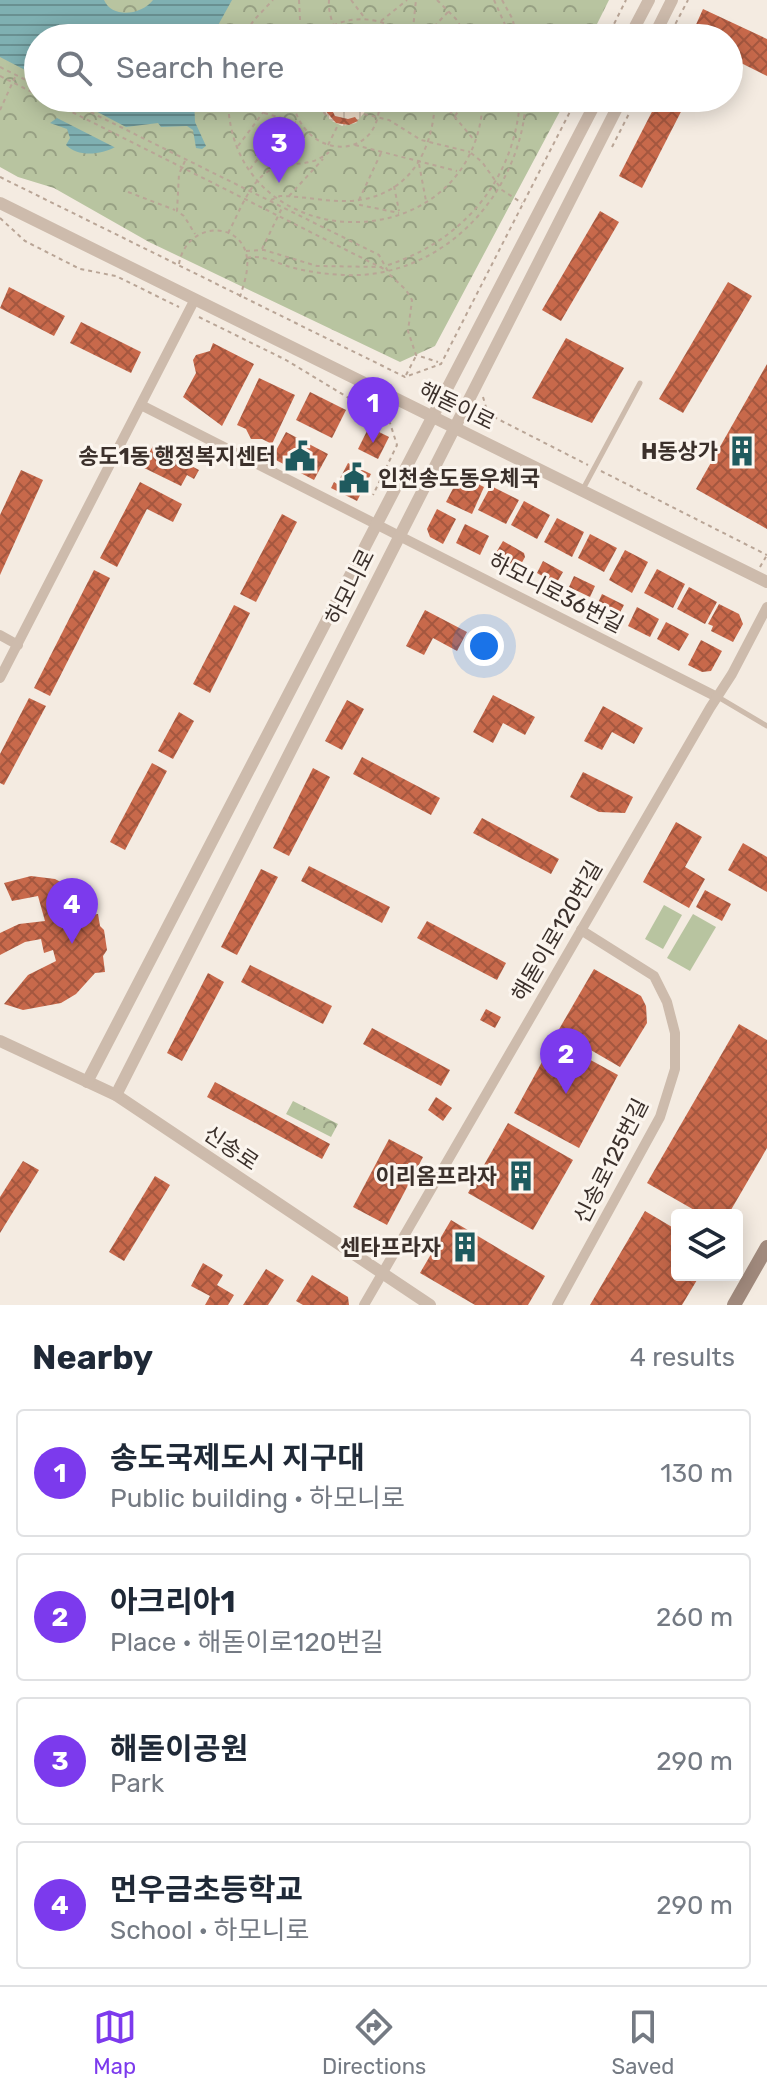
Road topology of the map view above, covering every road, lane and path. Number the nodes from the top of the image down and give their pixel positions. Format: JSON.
{"nodes":[{"id":1,"x":273,"y":0,"type":"edge"},
{"id":2,"x":299,"y":0,"type":"edge"},
{"id":3,"x":329,"y":0,"type":"edge"},
{"id":4,"x":351,"y":0,"type":"edge"},
{"id":5,"x":407,"y":0,"type":"edge"},
{"id":6,"x":416,"y":0,"type":"edge"},
{"id":7,"x":437,"y":0,"type":"edge"},
{"id":8,"x":494,"y":0,"type":"edge"},
{"id":9,"x":502,"y":0,"type":"edge"},
{"id":10,"x":626,"y":0,"type":"edge"},
{"id":11,"x":649,"y":0,"type":"edge"},
{"id":12,"x":672,"y":0,"type":"edge"},
{"id":13,"x":688,"y":0,"type":"edge"},
{"id":14,"x":449,"y":11,"type":"junction"},
{"id":15,"x":365,"y":18,"type":"junction"},
{"id":16,"x":381,"y":21,"type":"junction"},
{"id":17,"x":251,"y":24,"type":"edge"},
{"id":18,"x":301,"y":24,"type":"edge"},
{"id":19,"x":334,"y":24,"type":"joint"},
{"id":20,"x":386,"y":24,"type":"edge"},
{"id":21,"x":412,"y":24,"type":"edge"},
{"id":22,"x":436,"y":24,"type":"edge"},
{"id":23,"x":458,"y":24,"type":"edge"},
{"id":24,"x":505,"y":24,"type":"edge"},
{"id":25,"x":514,"y":24,"type":"edge"},
{"id":26,"x":614,"y":24,"type":"edge"},
{"id":27,"x":636,"y":24,"type":"edge"},
{"id":28,"x":660,"y":24,"type":"edge"},
{"id":29,"x":675,"y":24,"type":"edge"},
{"id":30,"x":0,"y":67,"type":"edge"},
{"id":31,"x":16,"y":75,"type":"junction"},
{"id":32,"x":0,"y":76,"type":"edge"},
{"id":33,"x":24,"y":79,"type":"edge"},
{"id":34,"x":13,"y":83,"type":"junction"},
{"id":35,"x":24,"y":88,"type":"edge"},
{"id":36,"x":0,"y":110,"type":"edge"},
{"id":37,"x":72,"y":112,"type":"edge"},
{"id":38,"x":90,"y":112,"type":"edge"},
{"id":39,"x":230,"y":112,"type":"edge"},
{"id":40,"x":296,"y":112,"type":"edge"},
{"id":41,"x":324,"y":112,"type":"edge"},
{"id":42,"x":379,"y":112,"type":"edge"},
{"id":43,"x":434,"y":112,"type":"edge"},
{"id":44,"x":450,"y":112,"type":"edge"},
{"id":45,"x":457,"y":112,"type":"edge"},
{"id":46,"x":482,"y":112,"type":"edge"},
{"id":47,"x":518,"y":112,"type":"edge"},
{"id":48,"x":524,"y":112,"type":"edge"},
{"id":49,"x":570,"y":112,"type":"edge"},
{"id":50,"x":591,"y":112,"type":"edge"},
{"id":51,"x":615,"y":112,"type":"edge"},
{"id":52,"x":263,"y":113,"type":"joint"},
{"id":53,"x":364,"y":114,"type":"dead end"},
{"id":54,"x":454,"y":116,"type":"junction"},
{"id":55,"x":328,"y":117,"type":"dead end"},
{"id":56,"x":378,"y":118,"type":"junction"},
{"id":57,"x":288,"y":120,"type":"junction"},
{"id":58,"x":298,"y":122,"type":"junction"},
{"id":59,"x":338,"y":125,"type":"dead end"},
{"id":60,"x":475,"y":141,"type":"junction"},
{"id":61,"x":429,"y":142,"type":"junction"},
{"id":62,"x":355,"y":144,"type":"junction"},
{"id":63,"x":328,"y":145,"type":"junction"},
{"id":64,"x":334,"y":146,"type":"junction"},
{"id":65,"x":238,"y":147,"type":"junction"},
{"id":66,"x":329,"y":152,"type":"junction"},
{"id":67,"x":470,"y":152,"type":"junction"},
{"id":68,"x":381,"y":153,"type":"junction"},
{"id":69,"x":186,"y":159,"type":"junction"},
{"id":70,"x":418,"y":163,"type":"junction"},
{"id":71,"x":182,"y":167,"type":"junction"},
{"id":72,"x":250,"y":169,"type":"junction"},
{"id":73,"x":458,"y":171,"type":"junction"},
{"id":74,"x":0,"y":177,"type":"edge"},
{"id":75,"x":258,"y":180,"type":"junction"},
{"id":76,"x":496,"y":183,"type":"junction"},
{"id":77,"x":394,"y":185,"type":"junction"},
{"id":78,"x":500,"y":188,"type":"junction"},
{"id":79,"x":128,"y":192,"type":"dead end"},
{"id":80,"x":251,"y":192,"type":"junction"},
{"id":81,"x":276,"y":197,"type":"junction"},
{"id":82,"x":288,"y":197,"type":"junction"},
{"id":83,"x":247,"y":199,"type":"junction"},
{"id":84,"x":359,"y":200,"type":"junction"},
{"id":85,"x":270,"y":201,"type":"junction"},
{"id":86,"x":0,"y":203,"type":"edge"},
{"id":87,"x":426,"y":203,"type":"junction"},
{"id":88,"x":522,"y":203,"type":"junction"},
{"id":89,"x":282,"y":207,"type":"junction"},
{"id":90,"x":177,"y":211,"type":"junction"},
{"id":91,"x":400,"y":214,"type":"junction"},
{"id":92,"x":278,"y":215,"type":"junction"},
{"id":93,"x":0,"y":218,"type":"edge"},
{"id":94,"x":227,"y":234,"type":"junction"},
{"id":95,"x":195,"y":235,"type":"junction"},
{"id":96,"x":262,"y":250,"type":"junction"},
{"id":97,"x":246,"y":251,"type":"junction"},
{"id":98,"x":247,"y":258,"type":"junction"},
{"id":99,"x":178,"y":265,"type":"junction"},
{"id":100,"x":386,"y":266,"type":"junction"},
{"id":101,"x":381,"y":267,"type":"junction"},
{"id":102,"x":388,"y":271,"type":"junction"},
{"id":103,"x":240,"y":297,"type":"junction"},
{"id":104,"x":191,"y":306,"type":"junction"},
{"id":105,"x":416,"y":355,"type":"junction"},
{"id":106,"x":441,"y":364,"type":"junction"},
{"id":107,"x":405,"y":377,"type":"junction"},
{"id":108,"x":640,"y":383,"type":"dead end"},
{"id":109,"x":141,"y":405,"type":"junction"},
{"id":110,"x":488,"y":414,"type":"dead end"},
{"id":111,"x":432,"y":415,"type":"junction"},
{"id":112,"x":454,"y":426,"type":"junction"},
{"id":113,"x":581,"y":461,"type":"dead end"},
{"id":114,"x":603,"y":472,"type":"dead end"},
{"id":115,"x":582,"y":490,"type":"junction"},
{"id":116,"x":373,"y":495,"type":"dead end"},
{"id":117,"x":378,"y":524,"type":"junction"},
{"id":118,"x":399,"y":535,"type":"junction"},
{"id":119,"x":766,"y":556,"type":"edge"},
{"id":120,"x":767,"y":582,"type":"edge"},
{"id":121,"x":767,"y":607,"type":"edge"},
{"id":122,"x":0,"y":635,"type":"edge"},
{"id":123,"x":18,"y":645,"type":"junction"},
{"id":124,"x":0,"y":678,"type":"edge"},
{"id":125,"x":717,"y":697,"type":"junction"},
{"id":126,"x":767,"y":726,"type":"edge"},
{"id":127,"x":581,"y":930,"type":"junction"},
{"id":128,"x":0,"y":1041,"type":"edge"},
{"id":129,"x":87,"y":1082,"type":"junction"},
{"id":130,"x":116,"y":1095,"type":"junction"},
{"id":131,"x":767,"y":1247,"type":"edge"},
{"id":132,"x":381,"y":1274,"type":"junction"},
{"id":133,"x":364,"y":1305,"type":"edge"},
{"id":134,"x":430,"y":1305,"type":"edge"},
{"id":135,"x":557,"y":1305,"type":"edge"},
{"id":136,"x":734,"y":1305,"type":"edge"}],
"edges":[{"from":1,"to":17,"type":"path"},
{"from":2,"to":18,"type":"path"},
{"from":3,"to":19,"type":"path"},
{"from":4,"to":15,"type":"path"},
{"from":5,"to":16,"type":"path"},
{"from":6,"to":21,"type":"path"},
{"from":7,"to":14,"type":"path"},
{"from":8,"to":24,"type":"path"},
{"from":9,"to":25,"type":"path"},
{"from":10,"to":26,"type":"path"},
{"from":11,"to":27,"type":"street"},
{"from":12,"to":28,"type":"street"},
{"from":13,"to":29,"type":"path"},
{"from":14,"to":22,"type":"path"},
{"from":14,"to":23,"type":"path"},
{"from":15,"to":16,"type":"path"},
{"from":15,"to":19,"type":"path"},
{"from":16,"to":20,"type":"path"},
{"from":30,"to":31,"type":"path"},
{"from":31,"to":33,"type":"path"},
{"from":31,"to":34,"type":"path"},
{"from":32,"to":34,"type":"path"},
{"from":34,"to":35,"type":"path"},
{"from":34,"to":36,"type":"path"},
{"from":37,"to":71,"type":"path"},
{"from":38,"to":69,"type":"path"},
{"from":39,"to":65,"type":"path"},
{"from":40,"to":58,"type":"path"},
{"from":41,"to":55,"type":"path"},
{"from":42,"to":56,"type":"path"},
{"from":43,"to":61,"type":"path"},
{"from":44,"to":54,"type":"path"},
{"from":45,"to":54,"type":"path"},
{"from":46,"to":60,"type":"path"},
{"from":47,"to":76,"type":"path"},
{"from":48,"to":78,"type":"path"},
{"from":49,"to":88,"type":"path"},
{"from":50,"to":111,"type":"street","name":"하모니로"},
{"from":51,"to":112,"type":"street","name":"하모니로"},
{"from":52,"to":57,"type":"path"},
{"from":52,"to":65,"type":"path"},
{"from":53,"to":56,"type":"path"},
{"from":54,"to":60,"type":"path"},
{"from":56,"to":61,"type":"path"},
{"from":56,"to":62,"type":"path"},
{"from":57,"to":58,"type":"path"},
{"from":57,"to":72,"type":"path"},
{"from":58,"to":63,"type":"path"},
{"from":59,"to":63,"type":"path"},
{"from":60,"to":67,"type":"path"},
{"from":61,"to":67,"type":"path"},
{"from":61,"to":70,"type":"path"},
{"from":62,"to":64,"type":"path"},
{"from":62,"to":68,"type":"path"},
{"from":63,"to":64,"type":"path"},
{"from":64,"to":66,"type":"path"},
{"from":65,"to":72,"type":"path"},
{"from":66,"to":75,"type":"path"},
{"from":66,"to":82,"type":"path"},
{"from":67,"to":73,"type":"path"},
{"from":67,"to":76,"type":"path"},
{"from":68,"to":70,"type":"path"},
{"from":68,"to":84,"type":"path"},
{"from":69,"to":71,"type":"path"},
{"from":69,"to":80,"type":"path"},
{"from":70,"to":73,"type":"path"},
{"from":70,"to":77,"type":"path"},
{"from":70,"to":87,"type":"path"},
{"from":71,"to":83,"type":"path"},
{"from":71,"to":90,"type":"path"},
{"from":72,"to":75,"type":"path"},
{"from":73,"to":87,"type":"path"},
{"from":74,"to":99,"type":"path"},
{"from":75,"to":80,"type":"path"},
{"from":75,"to":81,"type":"path"},
{"from":76,"to":78,"type":"path"},
{"from":76,"to":100,"type":"path"},
{"from":77,"to":84,"type":"path"},
{"from":77,"to":91,"type":"path"},
{"from":78,"to":88,"type":"path"},
{"from":78,"to":102,"type":"path"},
{"from":79,"to":90,"type":"path"},
{"from":80,"to":83,"type":"path"},
{"from":80,"to":85,"type":"path"},
{"from":81,"to":82,"type":"path"},
{"from":81,"to":85,"type":"path"},
{"from":81,"to":91,"type":"path"},
{"from":82,"to":84,"type":"path"},
{"from":83,"to":92,"type":"path"},
{"from":83,"to":94,"type":"path"},
{"from":84,"to":91,"type":"path"},
{"from":85,"to":89,"type":"path"},
{"from":86,"to":104,"type":"street","name":"해돋이로"},
{"from":87,"to":91,"type":"path"},
{"from":88,"to":106,"type":"path"},
{"from":89,"to":92,"type":"path"},
{"from":89,"to":100,"type":"path"},
{"from":90,"to":95,"type":"path"},
{"from":92,"to":96,"type":"path"},
{"from":92,"to":101,"type":"path"},
{"from":93,"to":104,"type":"path"},
{"from":94,"to":95,"type":"path"},
{"from":94,"to":97,"type":"path"},
{"from":95,"to":99,"type":"path"},
{"from":96,"to":97,"type":"path"},
{"from":96,"to":101,"type":"path"},
{"from":97,"to":98,"type":"path"},
{"from":98,"to":102,"type":"path"},
{"from":98,"to":103,"type":"path"},
{"from":99,"to":103,"type":"path"},
{"from":100,"to":101,"type":"path"},
{"from":100,"to":102,"type":"path"},
{"from":101,"to":102,"type":"path"},
{"from":102,"to":105,"type":"path"},
{"from":103,"to":107,"type":"path"},
{"from":104,"to":109,"type":"street"},
{"from":104,"to":111,"type":"street","name":"해돋이로"},
{"from":104,"to":116,"type":"path"},
{"from":105,"to":106,"type":"path"},
{"from":105,"to":107,"type":"path"},
{"from":106,"to":107,"type":"path"},
{"from":108,"to":115,"type":"lane"},
{"from":109,"to":117,"type":"street","name":"하모니로36번길"},
{"from":109,"to":123,"type":"street"},
{"from":110,"to":113,"type":"path"},
{"from":111,"to":112,"type":"street","name":"해돋이로"},
{"from":111,"to":117,"type":"street","name":"하모니로"},
{"from":112,"to":115,"type":"street","name":"해돋이로"},
{"from":112,"to":118,"type":"street","name":"하모니로"},
{"from":114,"to":119,"type":"path"},
{"from":115,"to":120,"type":"street","name":"해돋이로"},
{"from":117,"to":118,"type":"street","name":"하모니로36번길"},
{"from":117,"to":129,"type":"street","name":"하모니로"},
{"from":118,"to":125,"type":"street","name":"하모니로36번길"},
{"from":118,"to":130,"type":"street","name":"하모니로"},
{"from":121,"to":125,"type":"street","name":"해돋이로120번길"},
{"from":122,"to":123,"type":"street"},
{"from":123,"to":124,"type":"street"},
{"from":125,"to":126,"type":"lane"},
{"from":125,"to":127,"type":"street","name":"해돋이로120번길"},
{"from":127,"to":132,"type":"street","name":"해돋이로120번길"},
{"from":127,"to":135,"type":"street","name":"신송로125번길"},
{"from":128,"to":129,"type":"street","name":"신송로"},
{"from":129,"to":130,"type":"street","name":"신송로"},
{"from":130,"to":132,"type":"street","name":"신송로"},
{"from":131,"to":136,"type":"main road"},
{"from":132,"to":133,"type":"street","name":"해돋이로120번길"},
{"from":132,"to":134,"type":"street","name":"신송로"}]}
